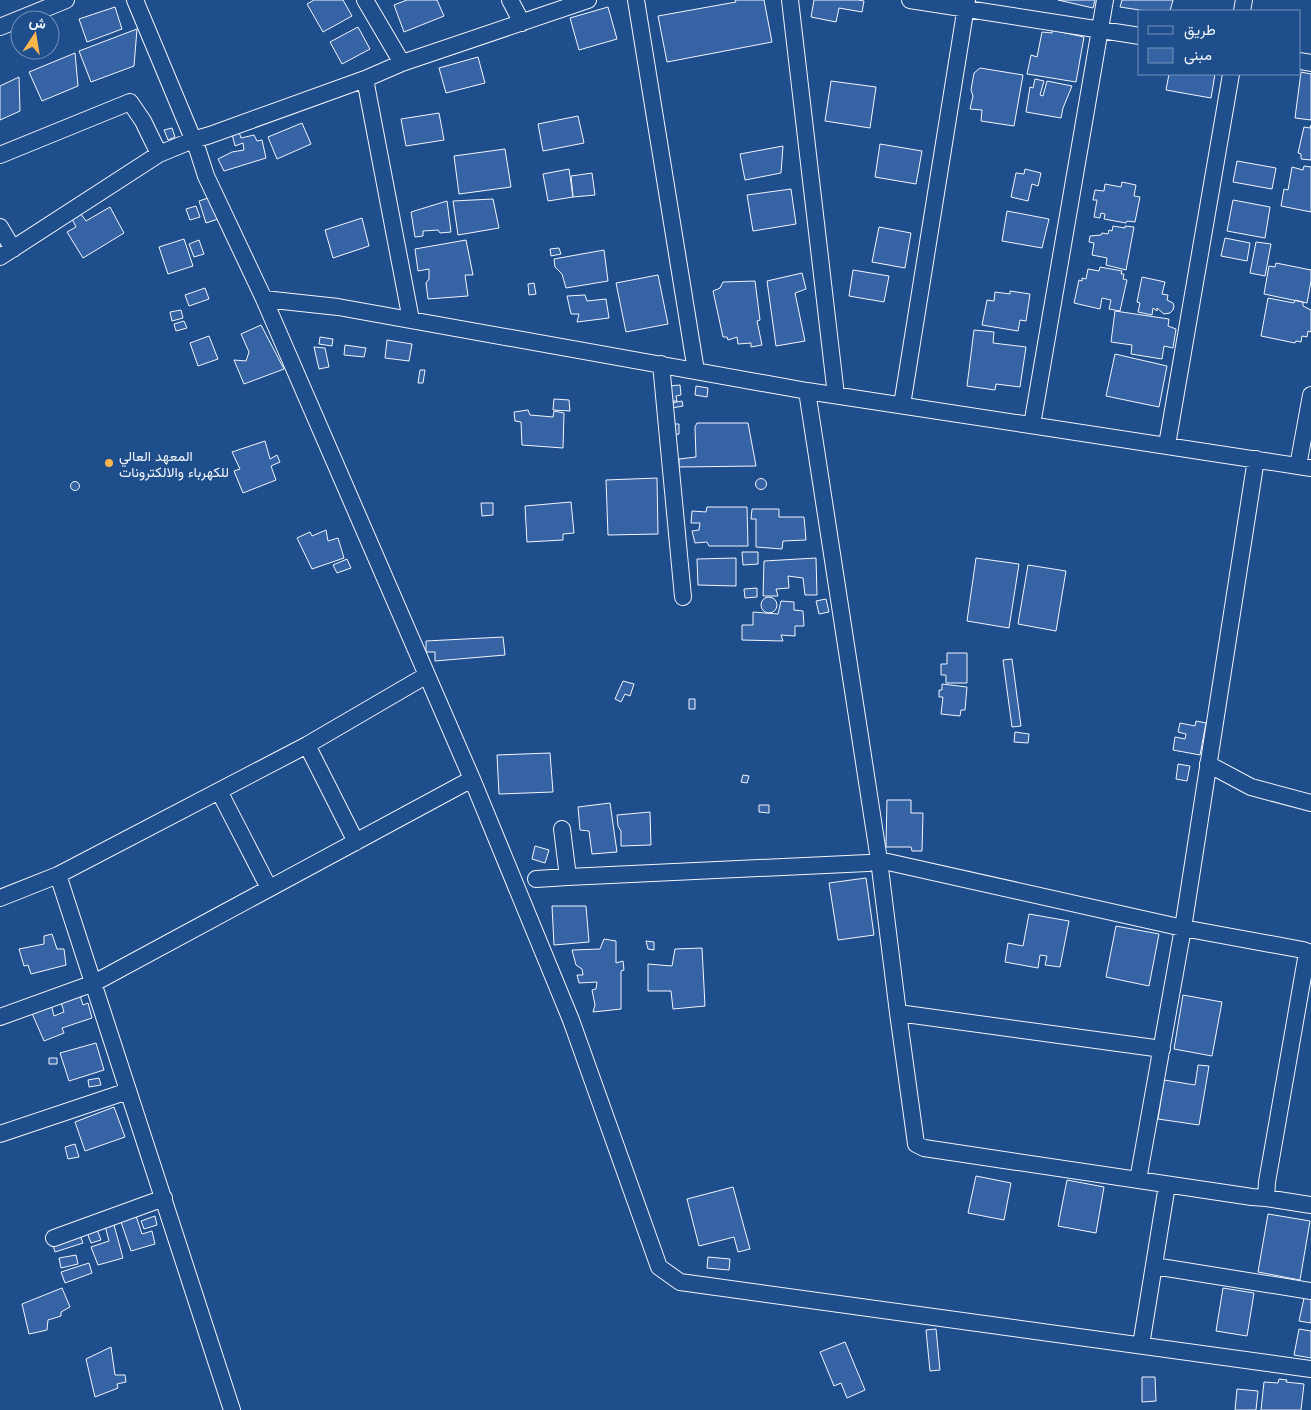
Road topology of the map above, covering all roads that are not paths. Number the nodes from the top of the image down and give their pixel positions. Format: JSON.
{"nodes":[{"id":1,"x":66,"y":0,"type":"edge"},
{"id":2,"x":136,"y":0,"type":"edge"},
{"id":3,"x":365,"y":0,"type":"edge"},
{"id":4,"x":510,"y":0,"type":"edge"},
{"id":5,"x":588,"y":0,"type":"edge"},
{"id":6,"x":636,"y":0,"type":"edge"},
{"id":7,"x":790,"y":0,"type":"edge"},
{"id":8,"x":910,"y":0,"type":"edge"},
{"id":9,"x":1105,"y":0,"type":"edge"},
{"id":10,"x":966,"y":4,"type":"edge"},
{"id":11,"x":522,"y":22,"type":"junction"},
{"id":12,"x":0,"y":27,"type":"edge"},
{"id":13,"x":1099,"y":30,"type":"junction"},
{"id":14,"x":1138,"y":36,"type":"edge"},
{"id":15,"x":402,"y":63,"type":"junction"},
{"id":16,"x":1231,"y":75,"type":"edge"},
{"id":17,"x":365,"y":80,"type":"junction"},
{"id":18,"x":193,"y":140,"type":"junction"},
{"id":19,"x":159,"y":154,"type":"junction"},
{"id":20,"x":0,"y":155,"type":"edge"},
{"id":21,"x":0,"y":227,"type":"edge"},
{"id":22,"x":7,"y":253,"type":"edge"},
{"id":23,"x":264,"y":299,"type":"junction"},
{"id":24,"x":411,"y":320,"type":"junction"},
{"id":25,"x":661,"y":364,"type":"junction"},
{"id":26,"x":696,"y":371,"type":"junction"},
{"id":27,"x":808,"y":391,"type":"junction"},
{"id":28,"x":836,"y":395,"type":"junction"},
{"id":29,"x":1311,"y":395,"type":"edge"},
{"id":30,"x":902,"y":405,"type":"junction"},
{"id":31,"x":1032,"y":425,"type":"junction"},
{"id":32,"x":1167,"y":445,"type":"junction"},
{"id":33,"x":1256,"y":459,"type":"junction"},
{"id":34,"x":1304,"y":467,"type":"edge"},
{"id":35,"x":683,"y":597,"type":"dead end"},
{"id":36,"x":428,"y":675,"type":"junction"},
{"id":37,"x":307,"y":745,"type":"junction"},
{"id":38,"x":1208,"y":764,"type":"junction"},
{"id":39,"x":472,"y":779,"type":"junction"},
{"id":40,"x":219,"y":791,"type":"junction"},
{"id":41,"x":1311,"y":803,"type":"edge"},
{"id":42,"x":562,"y":829,"type":"dead end"},
{"id":43,"x":356,"y":842,"type":"junction"},
{"id":44,"x":880,"y":860,"type":"junction"},
{"id":45,"x":58,"y":875,"type":"junction"},
{"id":46,"x":568,"y":877,"type":"junction"},
{"id":47,"x":536,"y":879,"type":"dead end"},
{"id":48,"x":269,"y":888,"type":"junction"},
{"id":49,"x":0,"y":898,"type":"edge"},
{"id":50,"x":1183,"y":928,"type":"junction"},
{"id":51,"x":1309,"y":953,"type":"edge"},
{"id":52,"x":94,"y":983,"type":"junction"},
{"id":53,"x":898,"y":1013,"type":"junction"},
{"id":54,"x":0,"y":1017,"type":"edge"},
{"id":55,"x":1162,"y":1049,"type":"junction"},
{"id":56,"x":128,"y":1091,"type":"junction"},
{"id":57,"x":0,"y":1134,"type":"edge"},
{"id":58,"x":1138,"y":1180,"type":"junction"},
{"id":59,"x":1168,"y":1185,"type":"junction"},
{"id":60,"x":164,"y":1198,"type":"junction"},
{"id":61,"x":1266,"y":1198,"type":"junction"},
{"id":62,"x":1311,"y":1205,"type":"edge"},
{"id":63,"x":54,"y":1238,"type":"dead end"},
{"id":64,"x":1154,"y":1266,"type":"junction"},
{"id":65,"x":1311,"y":1291,"type":"edge"},
{"id":66,"x":1141,"y":1345,"type":"junction"},
{"id":67,"x":1311,"y":1369,"type":"edge"},
{"id":68,"x":232,"y":1410,"type":"edge"}],
"edges":[{"from":1,"to":12,"type":"street"},
{"from":2,"to":18,"type":"street"},
{"from":3,"to":15,"type":"street"},
{"from":4,"to":11,"type":"street"},
{"from":5,"to":11,"type":"street"},
{"from":6,"to":26,"type":"street"},
{"from":7,"to":28,"type":"street"},
{"from":8,"to":10,"type":"street"},
{"from":9,"to":13,"type":"street"},
{"from":10,"to":13,"type":"street"},
{"from":10,"to":30,"type":"street"},
{"from":11,"to":15,"type":"street"},
{"from":13,"to":14,"type":"street"},
{"from":13,"to":31,"type":"street"},
{"from":15,"to":17,"type":"street"},
{"from":16,"to":32,"type":"street"},
{"from":17,"to":18,"type":"street"},
{"from":17,"to":24,"type":"street"},
{"from":18,"to":19,"type":"street"},
{"from":18,"to":23,"type":"street"},
{"from":19,"to":20,"type":"street"},
{"from":19,"to":22,"type":"street"},
{"from":21,"to":22,"type":"street"},
{"from":23,"to":24,"type":"street"},
{"from":23,"to":36,"type":"street"},
{"from":24,"to":25,"type":"street"},
{"from":25,"to":26,"type":"street"},
{"from":25,"to":35,"type":"street"},
{"from":26,"to":27,"type":"street"},
{"from":27,"to":28,"type":"street"},
{"from":27,"to":44,"type":"street"},
{"from":28,"to":30,"type":"street"},
{"from":29,"to":34,"type":"street"},
{"from":30,"to":31,"type":"street"},
{"from":31,"to":32,"type":"street"},
{"from":32,"to":33,"type":"street"},
{"from":33,"to":34,"type":"street"},
{"from":33,"to":38,"type":"street"},
{"from":36,"to":37,"type":"street"},
{"from":36,"to":39,"type":"street"},
{"from":37,"to":40,"type":"street"},
{"from":37,"to":43,"type":"street"},
{"from":38,"to":41,"type":"street"},
{"from":38,"to":50,"type":"street"},
{"from":39,"to":43,"type":"street"},
{"from":39,"to":66,"type":"street"},
{"from":40,"to":45,"type":"street"},
{"from":40,"to":48,"type":"street"},
{"from":42,"to":46,"type":"street"},
{"from":43,"to":48,"type":"street"},
{"from":44,"to":46,"type":"street"},
{"from":44,"to":50,"type":"street"},
{"from":44,"to":53,"type":"street"},
{"from":45,"to":49,"type":"street"},
{"from":45,"to":52,"type":"street"},
{"from":46,"to":47,"type":"street"},
{"from":48,"to":52,"type":"street"},
{"from":50,"to":51,"type":"street"},
{"from":50,"to":55,"type":"street"},
{"from":51,"to":61,"type":"street"},
{"from":52,"to":54,"type":"street"},
{"from":52,"to":56,"type":"street"},
{"from":53,"to":55,"type":"street"},
{"from":53,"to":58,"type":"street"},
{"from":55,"to":58,"type":"street"},
{"from":56,"to":57,"type":"street"},
{"from":56,"to":60,"type":"street"},
{"from":58,"to":59,"type":"street"},
{"from":59,"to":61,"type":"street"},
{"from":59,"to":64,"type":"street"},
{"from":60,"to":63,"type":"street"},
{"from":60,"to":68,"type":"street"},
{"from":61,"to":62,"type":"street"},
{"from":64,"to":65,"type":"street"},
{"from":64,"to":66,"type":"street"},
{"from":66,"to":67,"type":"street"}]}
